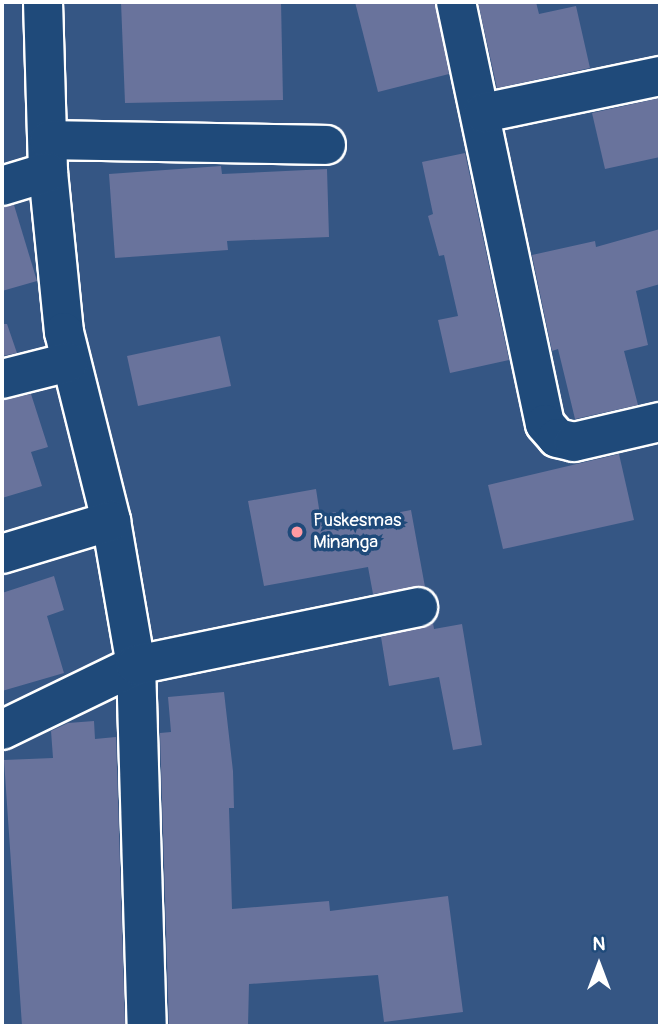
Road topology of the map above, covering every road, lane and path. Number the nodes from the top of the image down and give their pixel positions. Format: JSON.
{"nodes":[{"id":1,"x":43,"y":2,"type":"edge"},
{"id":2,"x":456,"y":2,"type":"edge"},
{"id":3,"x":660,"y":76,"type":"edge"},
{"id":4,"x":483,"y":113,"type":"junction"},
{"id":5,"x":326,"y":145,"type":"dead end"},
{"id":6,"x":49,"y":156,"type":"junction"},
{"id":7,"x":2,"y":186,"type":"edge"},
{"id":8,"x":69,"y":362,"type":"junction"},
{"id":9,"x":2,"y":379,"type":"edge"},
{"id":10,"x":660,"y":422,"type":"edge"},
{"id":11,"x":111,"y":521,"type":"junction"},
{"id":12,"x":2,"y":554,"type":"edge"},
{"id":13,"x":418,"y":607,"type":"dead end"},
{"id":14,"x":136,"y":664,"type":"junction"},
{"id":15,"x":2,"y":730,"type":"edge"},
{"id":16,"x":147,"y":1026,"type":"edge"}],
"edges":[{"from":1,"to":6,"type":"street"},
{"from":2,"to":4,"type":"street"},
{"from":3,"to":4,"type":"street"},
{"from":4,"to":10,"type":"street"},
{"from":5,"to":6,"type":"street"},
{"from":6,"to":7,"type":"street"},
{"from":6,"to":8,"type":"street"},
{"from":8,"to":9,"type":"street"},
{"from":8,"to":11,"type":"street"},
{"from":11,"to":12,"type":"street"},
{"from":11,"to":14,"type":"street"},
{"from":13,"to":14,"type":"street"},
{"from":14,"to":15,"type":"street"},
{"from":14,"to":16,"type":"street"}]}
